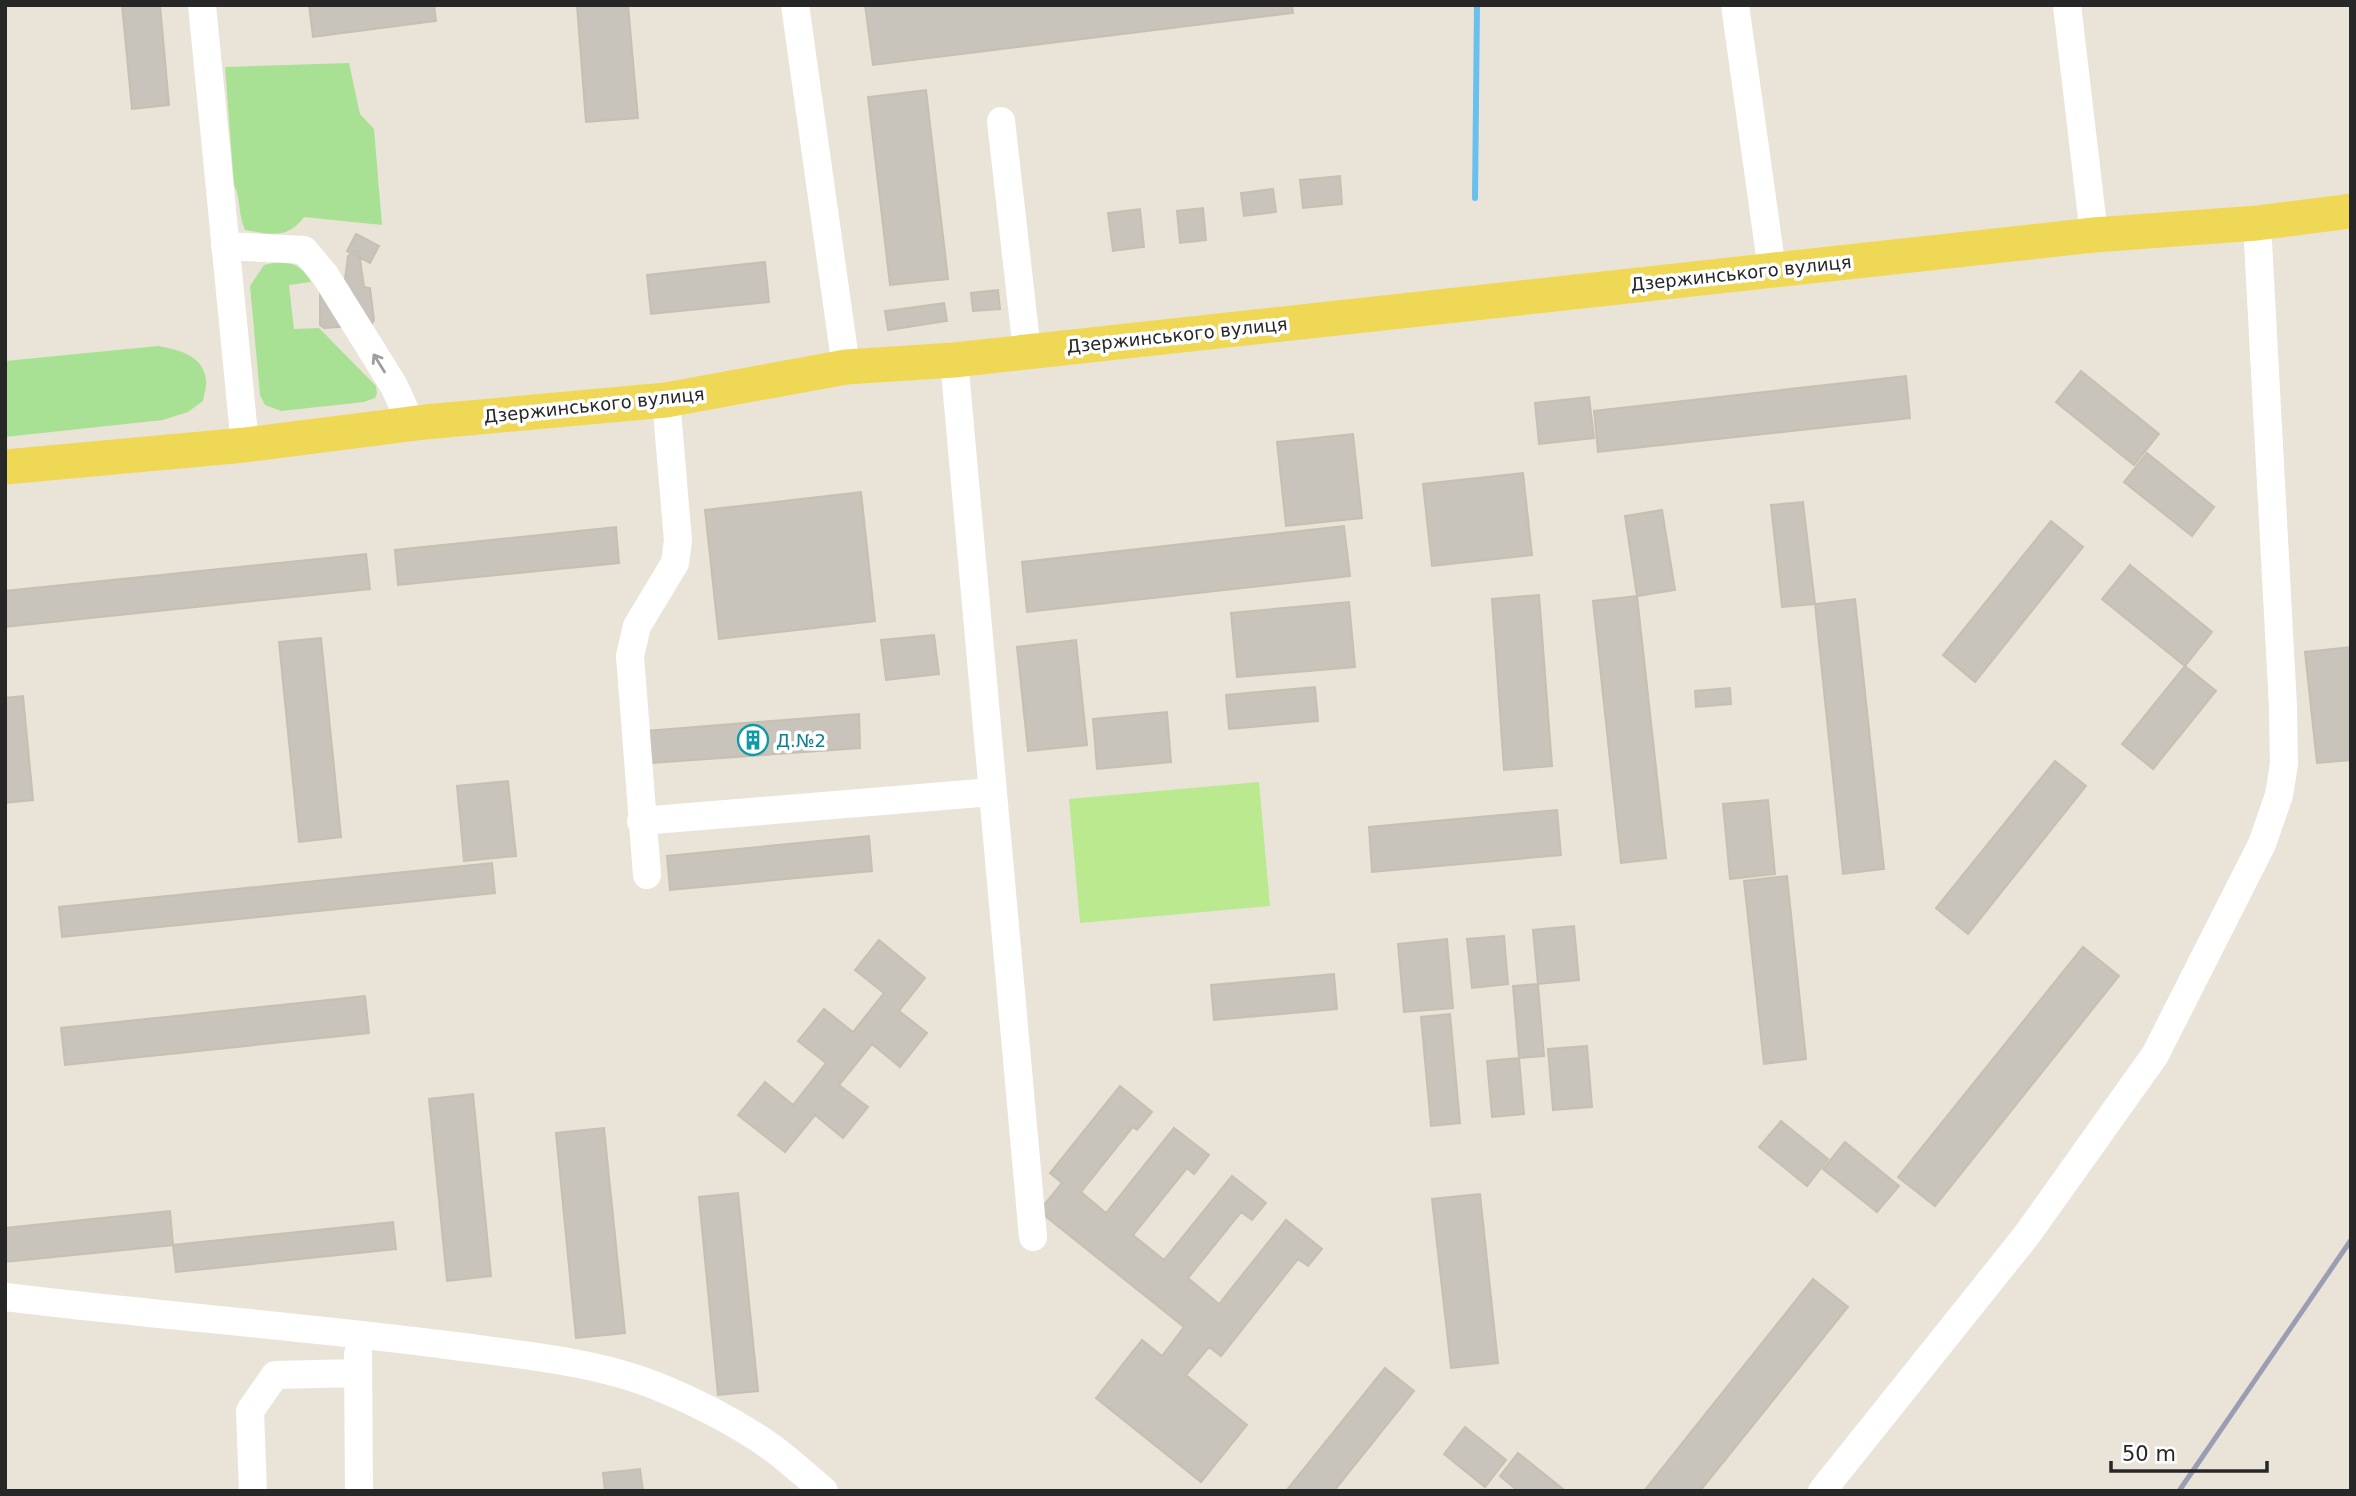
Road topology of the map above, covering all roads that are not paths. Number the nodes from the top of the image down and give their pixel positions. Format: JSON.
{"nodes":[{"id":1,"x":202,"y":5,"type":"edge"},
{"id":2,"x":795,"y":5,"type":"edge"},
{"id":3,"x":1735,"y":5,"type":"edge"},
{"id":4,"x":2067,"y":5,"type":"edge"},
{"id":5,"x":1002,"y":121,"type":"dead end"},
{"id":6,"x":2351,"y":211,"type":"edge"},
{"id":7,"x":2257,"y":223,"type":"junction"},
{"id":8,"x":2094,"y":235,"type":"junction"},
{"id":9,"x":225,"y":246,"type":"junction"},
{"id":10,"x":1772,"y":270,"type":"junction"},
{"id":11,"x":1027,"y":351,"type":"junction"},
{"id":12,"x":954,"y":360,"type":"junction"},
{"id":13,"x":846,"y":367,"type":"junction"},
{"id":14,"x":666,"y":400,"type":"junction"},
{"id":15,"x":411,"y":423,"type":"junction"},
{"id":16,"x":245,"y":445,"type":"junction"},
{"id":17,"x":5,"y":467,"type":"edge"},
{"id":18,"x":992,"y":792,"type":"junction"},
{"id":19,"x":641,"y":821,"type":"junction"},
{"id":20,"x":647,"y":875,"type":"dead end"},
{"id":21,"x":1033,"y":1237,"type":"dead end"},
{"id":22,"x":5,"y":1297,"type":"edge"},
{"id":23,"x":358,"y":1334,"type":"junction"},
{"id":24,"x":358,"y":1373,"type":"junction"},
{"id":25,"x":253,"y":1491,"type":"edge"},
{"id":26,"x":359,"y":1491,"type":"edge"},
{"id":27,"x":824,"y":1491,"type":"edge"},
{"id":28,"x":1822,"y":1491,"type":"edge"}],
"edges":[{"from":1,"to":9,"type":"street"},
{"from":2,"to":13,"type":"street"},
{"from":3,"to":10,"type":"street"},
{"from":4,"to":8,"type":"street"},
{"from":5,"to":11,"type":"street"},
{"from":6,"to":7,"type":"main road","name":"Дзержинського вулиця"},
{"from":7,"to":8,"type":"main road","name":"Дзержинського вулиця"},
{"from":7,"to":28,"type":"street"},
{"from":8,"to":10,"type":"main road","name":"Дзержинського вулиця"},
{"from":15,"to":9,"type":"street","one_way":true},
{"from":9,"to":16,"type":"street"},
{"from":10,"to":11,"type":"main road","name":"Дзержинського вулиця"},
{"from":11,"to":12,"type":"main road","name":"Дзержинського вулиця"},
{"from":12,"to":13,"type":"main road","name":"Дзержинського вулиця"},
{"from":12,"to":18,"type":"street"},
{"from":13,"to":14,"type":"main road","name":"Дзержинського вулиця"},
{"from":14,"to":15,"type":"main road","name":"Дзержинського вулиця"},
{"from":14,"to":19,"type":"street"},
{"from":15,"to":16,"type":"main road","name":"Дзержинського вулиця"},
{"from":16,"to":17,"type":"main road","name":"Дзержинського вулиця"},
{"from":18,"to":19,"type":"street"},
{"from":18,"to":21,"type":"street"},
{"from":19,"to":20,"type":"street"},
{"from":22,"to":23,"type":"street"},
{"from":23,"to":24,"type":"street"},
{"from":23,"to":27,"type":"street"},
{"from":24,"to":25,"type":"street"},
{"from":24,"to":26,"type":"street"}]}
